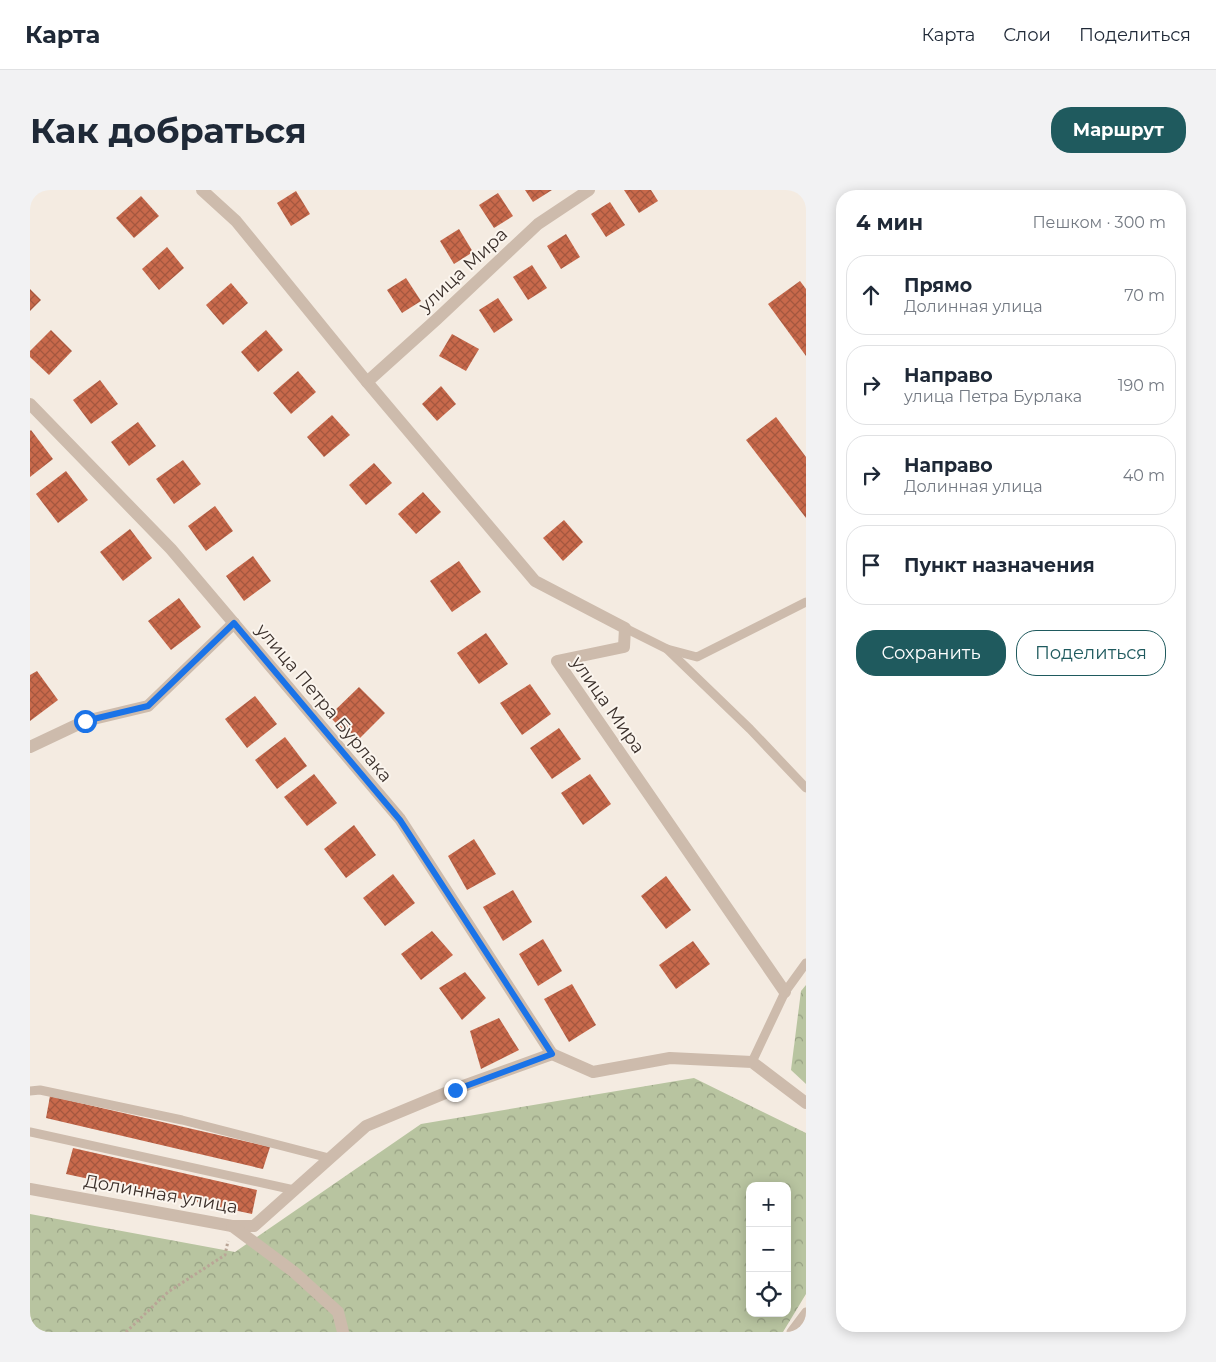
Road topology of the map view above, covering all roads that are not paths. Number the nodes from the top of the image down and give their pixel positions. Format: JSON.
{"nodes":[{"id":1,"x":202,"y":190,"type":"edge"},
{"id":2,"x":589,"y":190,"type":"edge"},
{"id":3,"x":367,"y":382,"type":"junction"},
{"id":4,"x":30,"y":404,"type":"edge"},
{"id":5,"x":806,"y":602,"type":"edge"},
{"id":6,"x":234,"y":623,"type":"junction"},
{"id":7,"x":625,"y":628,"type":"junction"},
{"id":8,"x":667,"y":649,"type":"junction"},
{"id":9,"x":30,"y":747,"type":"edge"},
{"id":10,"x":806,"y":788,"type":"edge"},
{"id":11,"x":806,"y":963,"type":"edge"},
{"id":12,"x":785,"y":992,"type":"junction"},
{"id":13,"x":552,"y":1054,"type":"junction"},
{"id":14,"x":752,"y":1062,"type":"junction"},
{"id":15,"x":30,"y":1091,"type":"edge"},
{"id":16,"x":806,"y":1103,"type":"edge"},
{"id":17,"x":30,"y":1132,"type":"edge"},
{"id":18,"x":329,"y":1158,"type":"junction"},
{"id":19,"x":30,"y":1189,"type":"edge"},
{"id":20,"x":294,"y":1190,"type":"junction"},
{"id":21,"x":232,"y":1226,"type":"junction"},
{"id":22,"x":806,"y":1312,"type":"edge"},
{"id":23,"x":343,"y":1332,"type":"edge"},
{"id":24,"x":791,"y":1332,"type":"edge"}],
"edges":[{"from":1,"to":3,"type":"street"},
{"from":2,"to":3,"type":"street","name":"улица Мира"},
{"from":3,"to":7,"type":"street"},
{"from":4,"to":6,"type":"street","name":"улица Петра Бурлака"},
{"from":5,"to":8,"type":"lane"},
{"from":6,"to":9,"type":"street"},
{"from":6,"to":13,"type":"street","name":"улица Петра Бурлака"},
{"from":7,"to":8,"type":"lane"},
{"from":7,"to":12,"type":"street","name":"улица Мира"},
{"from":8,"to":10,"type":"lane"},
{"from":11,"to":12,"type":"lane"},
{"from":12,"to":14,"type":"lane"},
{"from":13,"to":14,"type":"street"},
{"from":13,"to":18,"type":"street","name":"Долинная улица"},
{"from":14,"to":16,"type":"street"},
{"from":15,"to":18,"type":"lane"},
{"from":17,"to":20,"type":"lane"},
{"from":18,"to":20,"type":"street","name":"Долинная улица"},
{"from":19,"to":21,"type":"street","name":"Долинная улица"},
{"from":20,"to":21,"type":"street","name":"Долинная улица"},
{"from":21,"to":23,"type":"street"},
{"from":22,"to":24,"type":"lane"}]}
